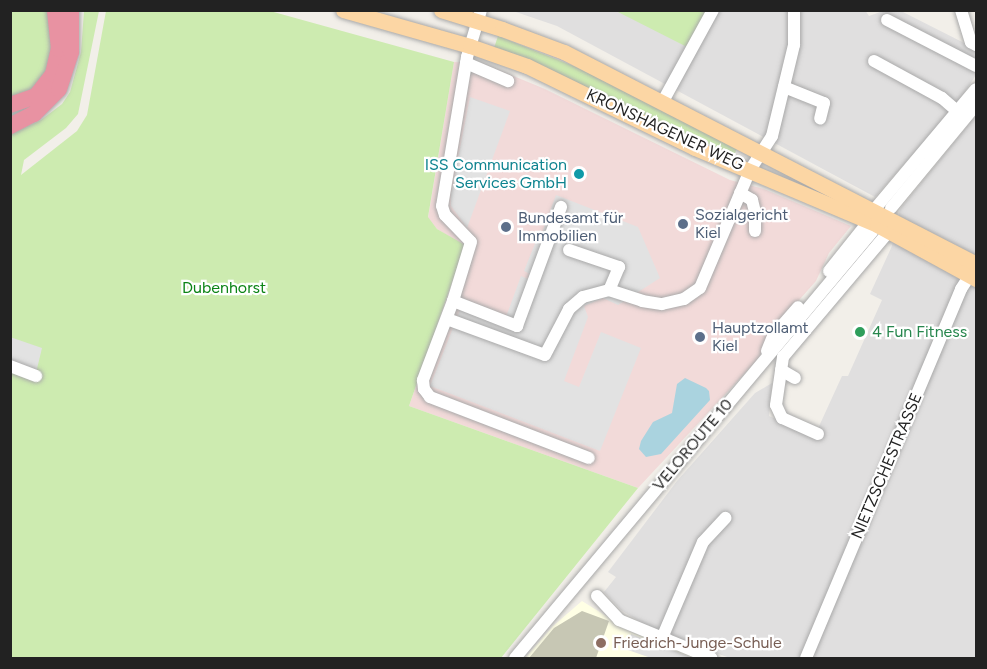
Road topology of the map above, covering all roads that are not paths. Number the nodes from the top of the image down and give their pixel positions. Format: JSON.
{"nodes":[{"id":1,"x":55,"y":10,"type":"edge"},
{"id":2,"x":71,"y":10,"type":"edge"},
{"id":3,"x":343,"y":10,"type":"edge"},
{"id":4,"x":441,"y":10,"type":"edge"},
{"id":5,"x":713,"y":10,"type":"edge"},
{"id":6,"x":794,"y":10,"type":"edge"},
{"id":7,"x":961,"y":10,"type":"edge"},
{"id":8,"x":479,"y":16,"type":"edge"},
{"id":9,"x":887,"y":20,"type":"dead end"},
{"id":10,"x":976,"y":45,"type":"edge"},
{"id":11,"x":470,"y":46,"type":"junction"},
{"id":12,"x":874,"y":60,"type":"dead end"},
{"id":13,"x":466,"y":63,"type":"junction"},
{"id":14,"x":976,"y":66,"type":"edge"},
{"id":15,"x":508,"y":81,"type":"dead end"},
{"id":16,"x":784,"y":87,"type":"junction"},
{"id":17,"x":976,"y":89,"type":"edge"},
{"id":18,"x":662,"y":103,"type":"junction"},
{"id":19,"x":10,"y":105,"type":"edge"},
{"id":20,"x":976,"y":105,"type":"edge"},
{"id":21,"x":958,"y":112,"type":"junction"},
{"id":22,"x":820,"y":119,"type":"dead end"},
{"id":23,"x":10,"y":126,"type":"edge"},
{"id":24,"x":761,"y":155,"type":"junction"},
{"id":25,"x":750,"y":170,"type":"junction"},
{"id":26,"x":740,"y":193,"type":"junction"},
{"id":27,"x":561,"y":207,"type":"dead end"},
{"id":28,"x":891,"y":208,"type":"dead end"},
{"id":29,"x":872,"y":221,"type":"junction"},
{"id":30,"x":755,"y":231,"type":"dead end"},
{"id":31,"x":890,"y":231,"type":"junction"},
{"id":32,"x":569,"y":250,"type":"dead end"},
{"id":33,"x":974,"y":273,"type":"edge"},
{"id":34,"x":609,"y":290,"type":"junction"},
{"id":35,"x":453,"y":301,"type":"junction"},
{"id":36,"x":447,"y":319,"type":"junction"},
{"id":37,"x":10,"y":366,"type":"edge"},
{"id":38,"x":781,"y":370,"type":"junction"},
{"id":39,"x":36,"y":376,"type":"dead end"},
{"id":40,"x":795,"y":378,"type":"dead end"},
{"id":41,"x":818,"y":434,"type":"dead end"},
{"id":42,"x":589,"y":458,"type":"dead end"},
{"id":43,"x":725,"y":518,"type":"dead end"},
{"id":44,"x":597,"y":596,"type":"dead end"},
{"id":45,"x":662,"y":638,"type":"junction"},
{"id":46,"x":515,"y":658,"type":"edge"},
{"id":47,"x":711,"y":658,"type":"edge"},
{"id":48,"x":806,"y":658,"type":"edge"}],
"edges":[{"from":1,"to":19,"type":"highway"},
{"from":2,"to":23,"type":"highway"},
{"from":3,"to":11,"type":"main road","name":"KRONSHAGENER WEG"},
{"from":4,"to":8,"type":"main road","name":"KRONSHAGENER WEG"},
{"from":5,"to":18,"type":"street"},
{"from":6,"to":16,"type":"street"},
{"from":7,"to":10,"type":"street"},
{"from":8,"to":11,"type":"street"},
{"from":8,"to":18,"type":"main road","name":"KRONSHAGENER WEG"},
{"from":9,"to":14,"type":"street"},
{"from":11,"to":13,"type":"street"},
{"from":11,"to":25,"type":"main road","name":"KRONSHAGENER WEG"},
{"from":12,"to":21,"type":"street"},
{"from":13,"to":15,"type":"street"},
{"from":13,"to":35,"type":"street"},
{"from":16,"to":22,"type":"street"},
{"from":16,"to":24,"type":"street"},
{"from":17,"to":21,"type":"street","name":"VELOROUTE 10"},
{"from":18,"to":24,"type":"main road","name":"KRONSHAGENER WEG"},
{"from":20,"to":28,"type":"street"},
{"from":21,"to":29,"type":"street","name":"VELOROUTE 10"},
{"from":24,"to":25,"type":"street"},
{"from":24,"to":29,"type":"main road","name":"KRONSHAGENER WEG"},
{"from":25,"to":26,"type":"street"},
{"from":25,"to":29,"type":"main road","name":"KRONSHAGENER WEG"},
{"from":26,"to":30,"type":"street"},
{"from":26,"to":34,"type":"street"},
{"from":27,"to":35,"type":"street"},
{"from":29,"to":31,"type":"main road","name":"KRONSHAGENER WEG"},
{"from":29,"to":33,"type":"main road","name":"KRONSHAGENER WEG"},
{"from":29,"to":46,"type":"street","name":"VELOROUTE 10"},
{"from":31,"to":33,"type":"main road","name":"KRONSHAGENER WEG"},
{"from":31,"to":38,"type":"street"},
{"from":32,"to":34,"type":"street"},
{"from":33,"to":48,"type":"street","name":"NIETZSCHESTRASSE"},
{"from":34,"to":36,"type":"street"},
{"from":35,"to":36,"type":"street"},
{"from":36,"to":42,"type":"street"},
{"from":37,"to":39,"type":"street"},
{"from":38,"to":40,"type":"street"},
{"from":38,"to":41,"type":"street"},
{"from":43,"to":45,"type":"street"},
{"from":44,"to":45,"type":"street"},
{"from":45,"to":47,"type":"street"}]}
